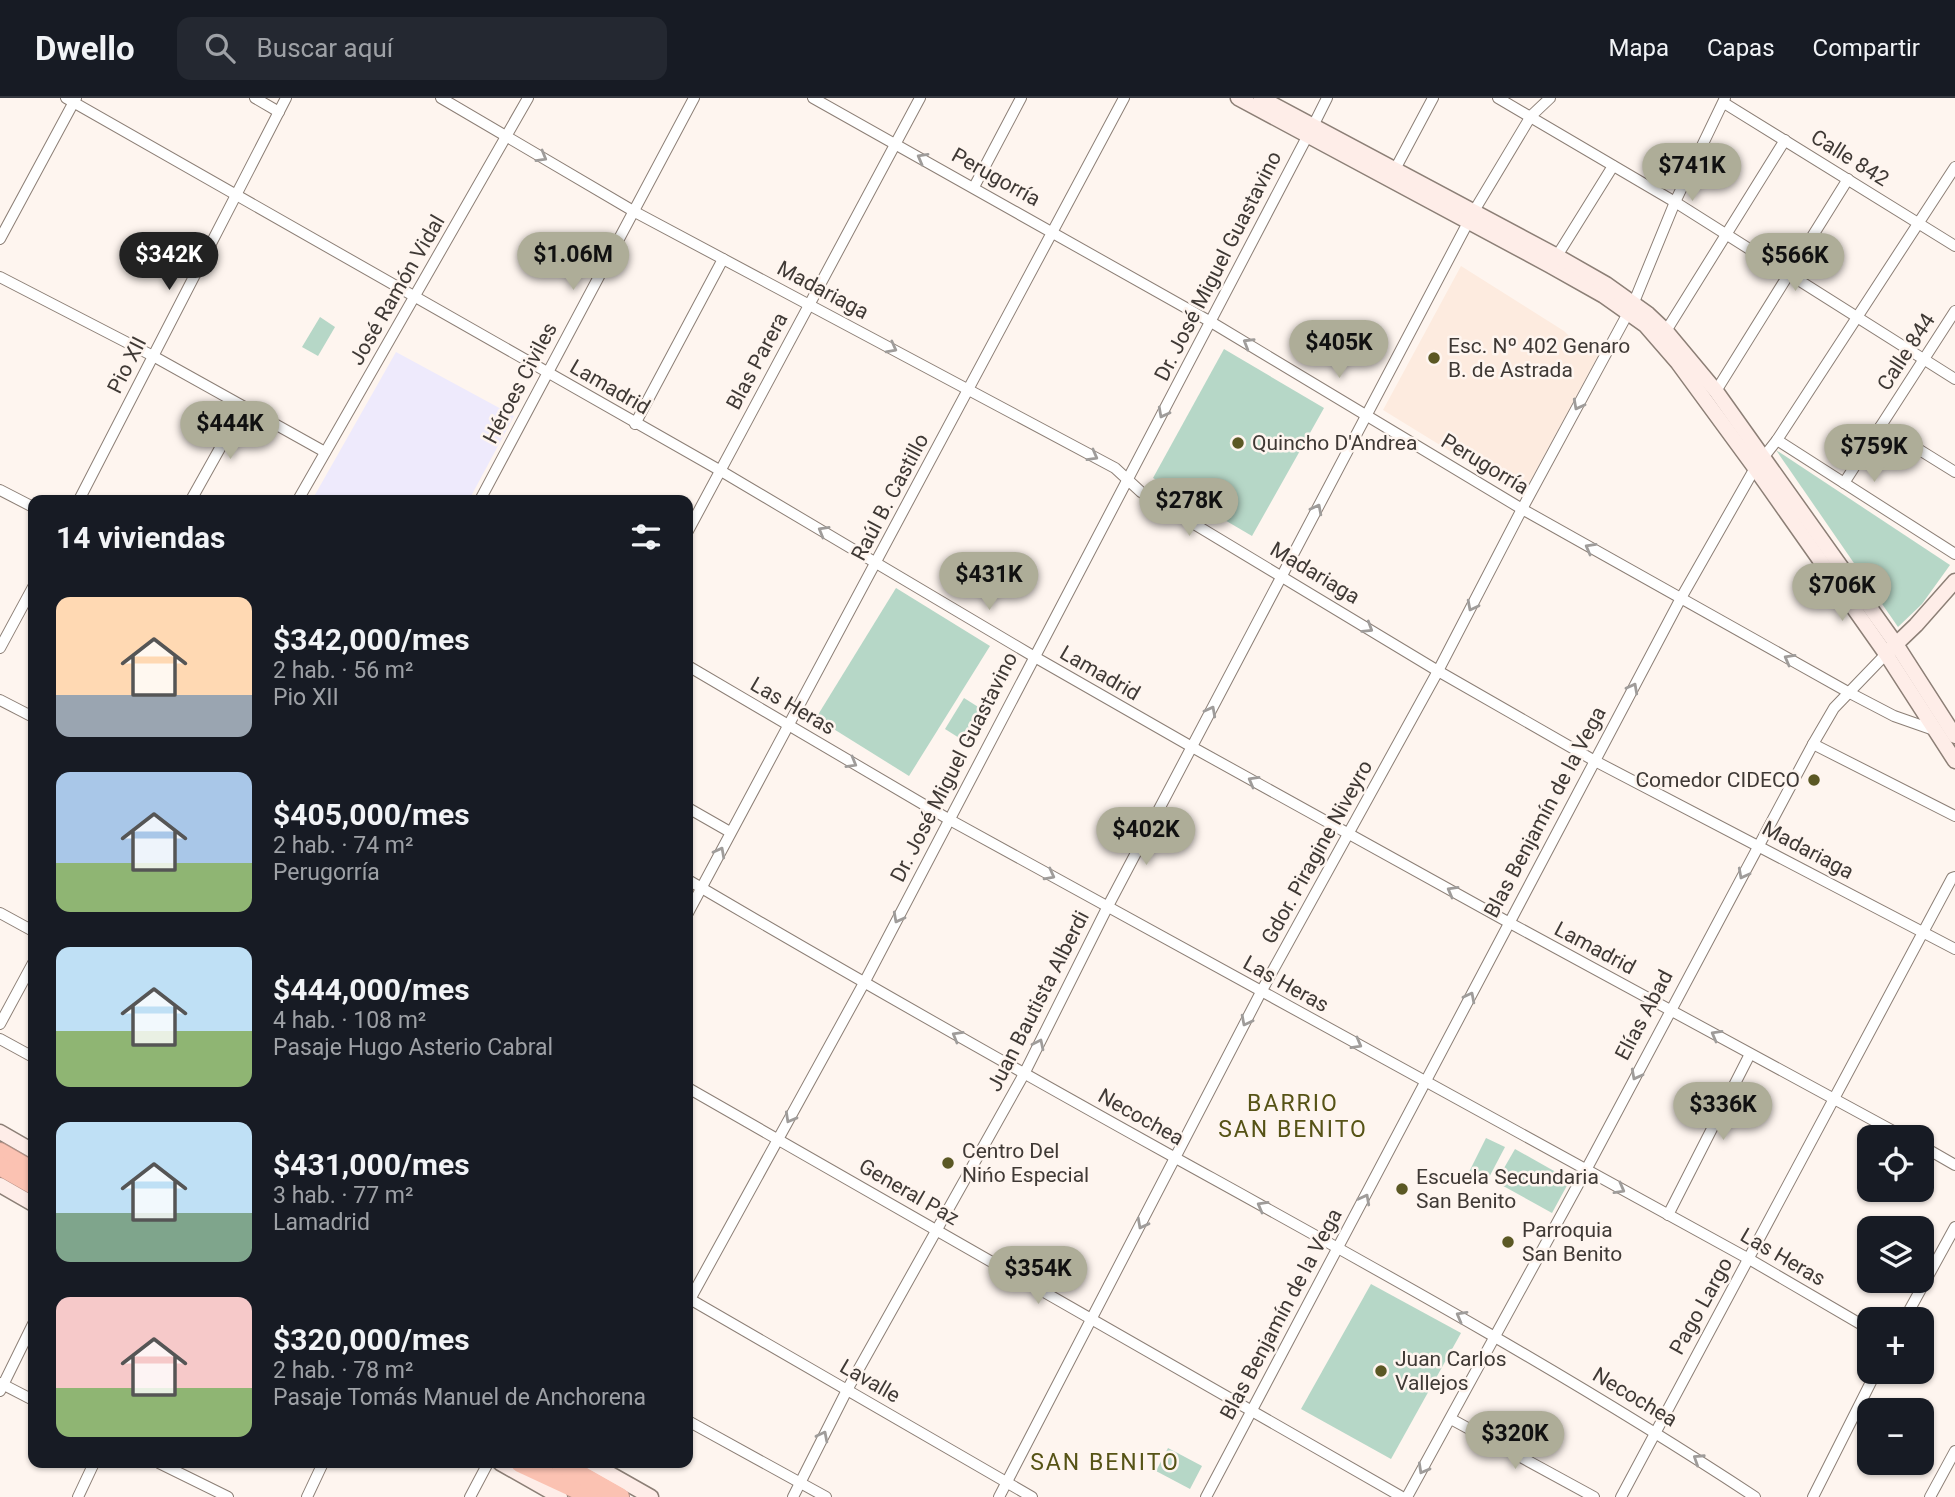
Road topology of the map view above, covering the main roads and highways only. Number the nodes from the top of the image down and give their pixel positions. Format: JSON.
{"nodes":[{"id":1,"x":1238,"y":98,"type":"edge"},
{"id":2,"x":1261,"y":98,"type":"edge"},
{"id":3,"x":1310,"y":130,"type":"junction"},
{"id":4,"x":1471,"y":216,"type":"junction"},
{"id":5,"x":1631,"y":307,"type":"junction"},
{"id":6,"x":1759,"y":463,"type":"junction"},
{"id":7,"x":1955,"y":581,"type":"edge"},
{"id":8,"x":1891,"y":649,"type":"junction"},
{"id":9,"x":1955,"y":736,"type":"edge"},
{"id":10,"x":1955,"y":761,"type":"edge"},
{"id":11,"x":0,"y":1132,"type":"edge"},
{"id":12,"x":28,"y":1148,"type":"edge"},
{"id":13,"x":0,"y":1152,"type":"edge"},
{"id":14,"x":0,"y":1166,"type":"edge"},
{"id":15,"x":28,"y":1168,"type":"edge"},
{"id":16,"x":28,"y":1182,"type":"edge"},
{"id":17,"x":0,"y":1185,"type":"edge"},
{"id":18,"x":28,"y":1201,"type":"edge"},
{"id":19,"x":509,"y":1468,"type":"edge"},
{"id":20,"x":545,"y":1468,"type":"edge"},
{"id":21,"x":554,"y":1468,"type":"edge"},
{"id":22,"x":572,"y":1468,"type":"edge"},
{"id":23,"x":576,"y":1468,"type":"edge"},
{"id":24,"x":599,"y":1479,"type":"edge"},
{"id":25,"x":560,"y":1497,"type":"edge"},
{"id":26,"x":620,"y":1497,"type":"edge"},
{"id":27,"x":651,"y":1497,"type":"edge"}],
"edges":[{"from":1,"to":3,"type":"main road"},
{"from":2,"to":3,"type":"main road"},
{"from":3,"to":4,"type":"main road"},
{"from":4,"to":5,"type":"main road"},
{"from":4,"to":5,"type":"main road"},
{"from":5,"to":6,"type":"main road"},
{"from":5,"to":6,"type":"main road"},
{"from":6,"to":8,"type":"main road"},
{"from":7,"to":8,"type":"main road","name":"Elías Abad"},
{"from":8,"to":9,"type":"main road"},
{"from":8,"to":10,"type":"main road"},
{"from":11,"to":12,"type":"main road"},
{"from":13,"to":15,"type":"highway"},
{"from":14,"to":16,"type":"highway"},
{"from":17,"to":18,"type":"main road"},
{"from":19,"to":25,"type":"main road"},
{"from":20,"to":24,"type":"highway"},
{"from":21,"to":24,"type":"highway"},
{"from":22,"to":24,"type":"highway"},
{"from":23,"to":24,"type":"highway"},
{"from":24,"to":26,"type":"highway"},
{"from":24,"to":27,"type":"main road"}]}
